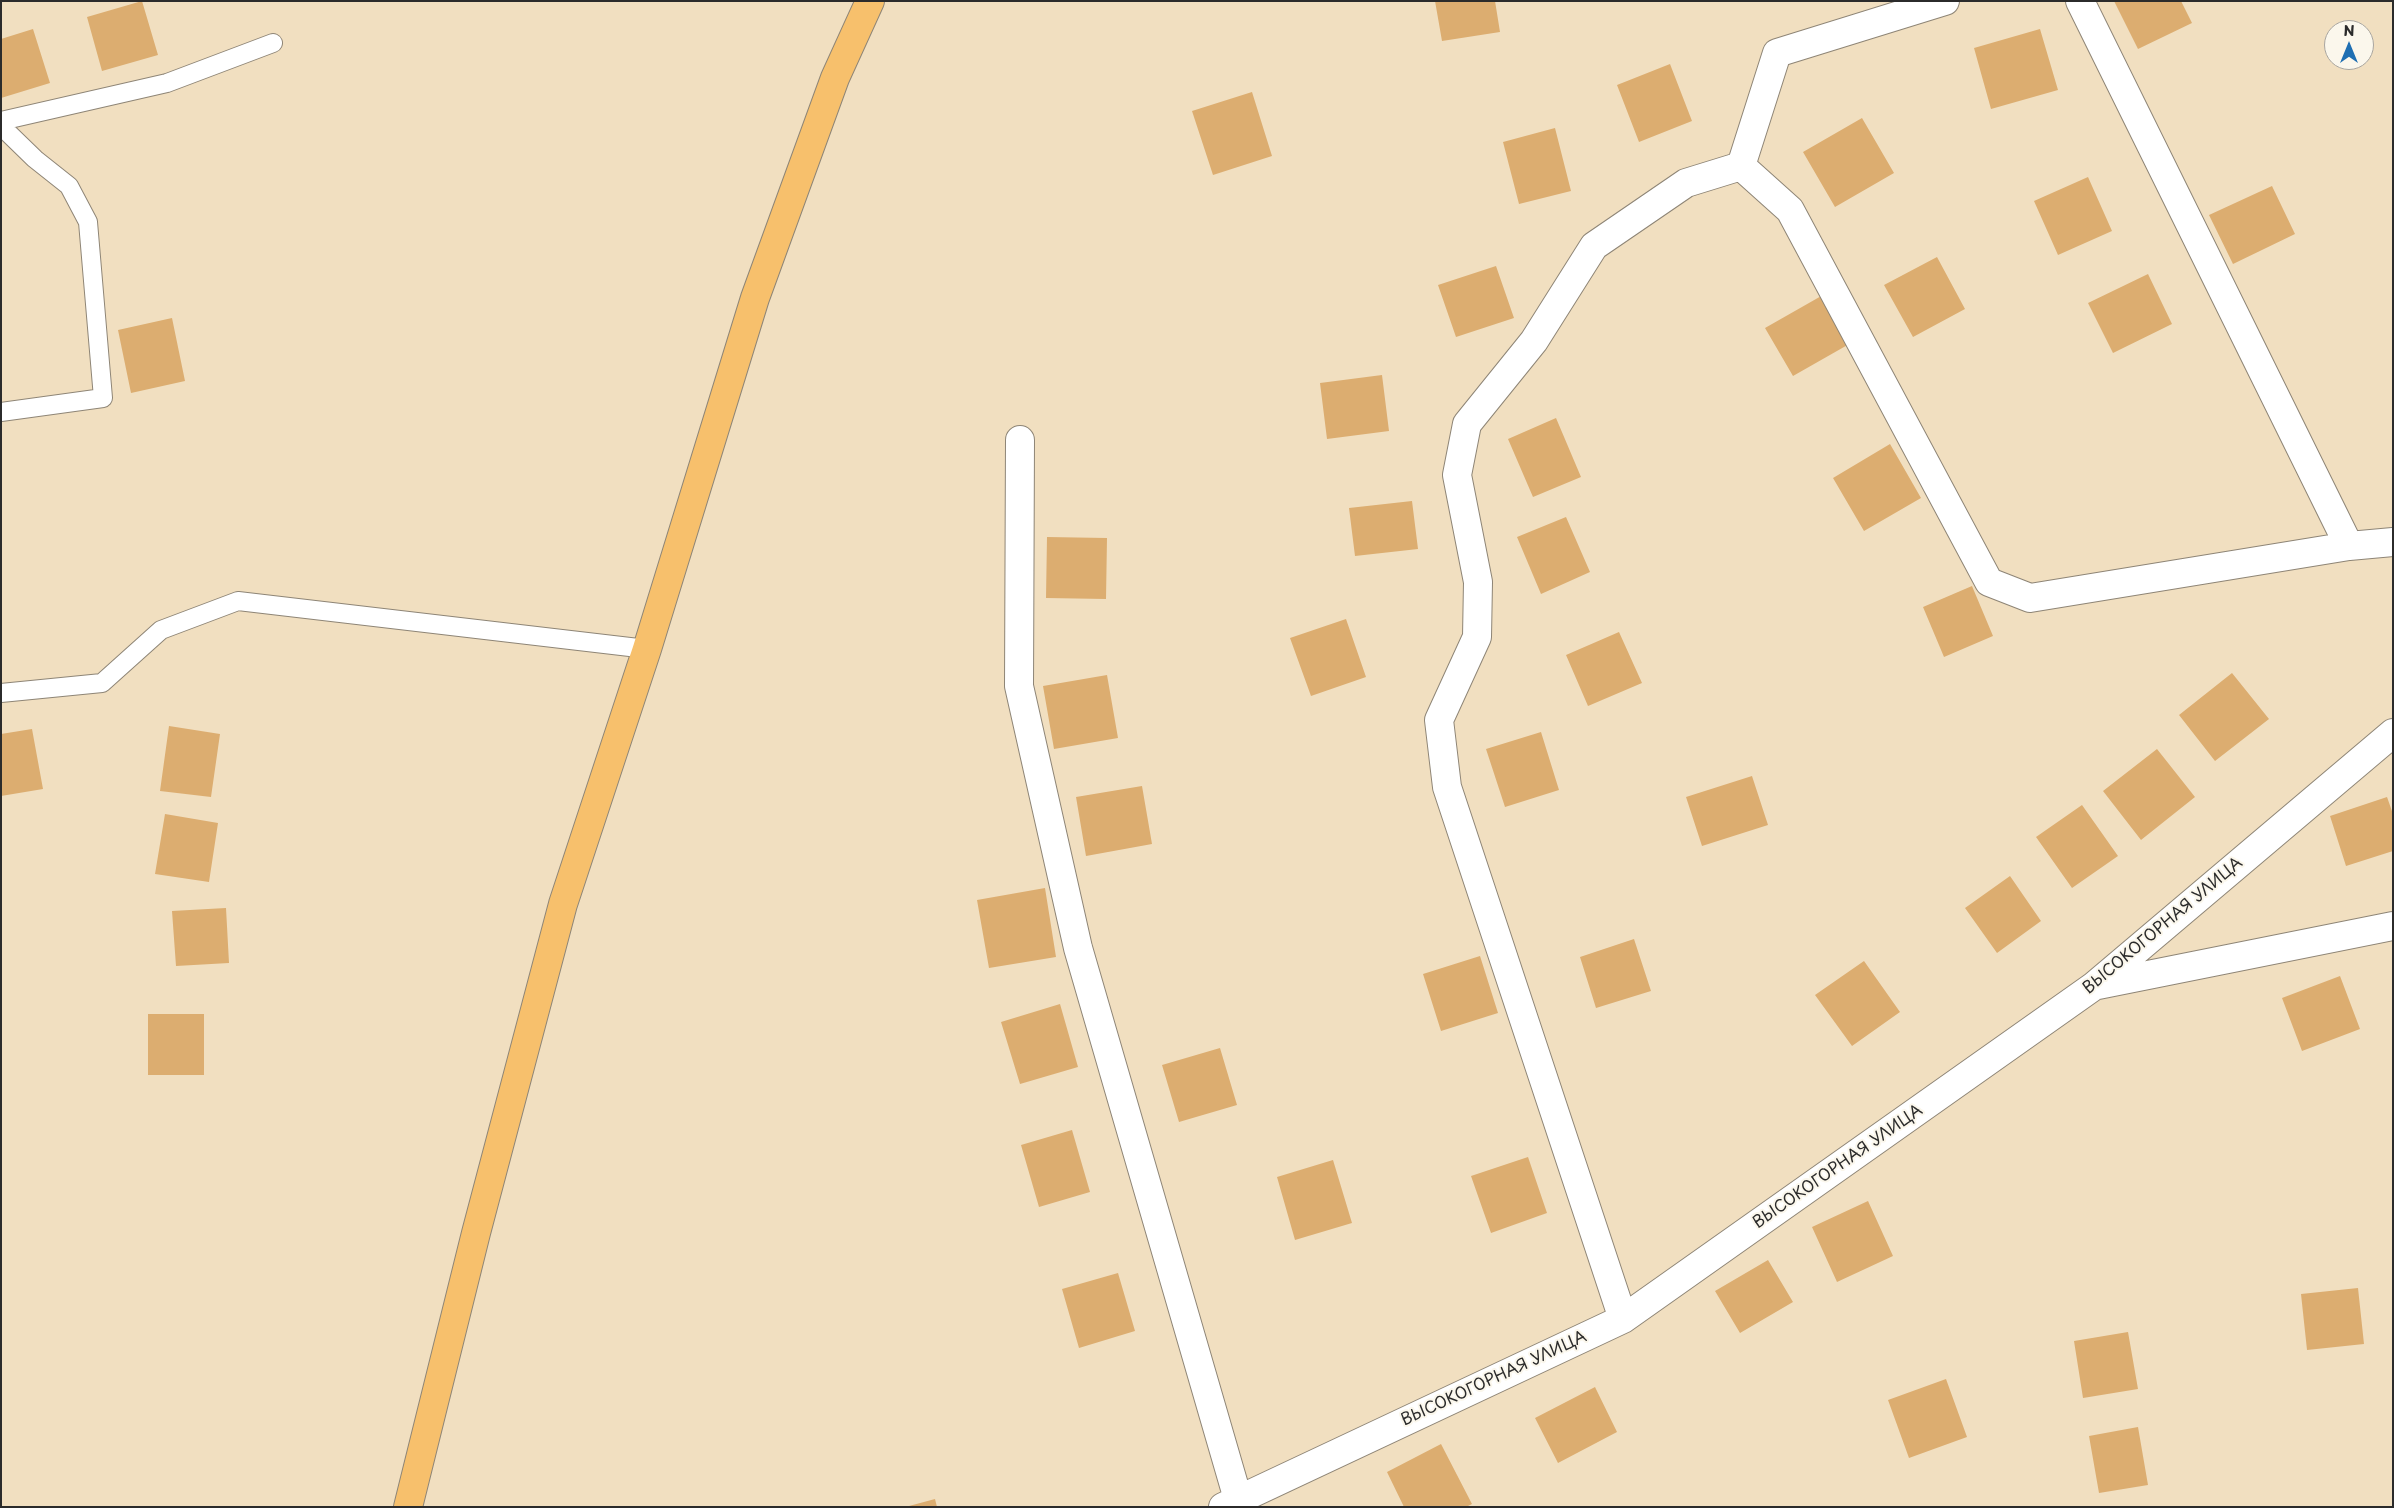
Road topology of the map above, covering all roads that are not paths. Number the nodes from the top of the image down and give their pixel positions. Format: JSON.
{"nodes":[{"id":1,"x":870,"y":1,"type":"edge"},
{"id":2,"x":1944,"y":1,"type":"edge"},
{"id":3,"x":2080,"y":1,"type":"edge"},
{"id":4,"x":273,"y":43,"type":"dead end"},
{"id":5,"x":1,"y":121,"type":"edge"},
{"id":6,"x":1,"y":126,"type":"edge"},
{"id":7,"x":1740,"y":166,"type":"junction"},
{"id":8,"x":1,"y":412,"type":"edge"},
{"id":9,"x":1020,"y":440,"type":"dead end"},
{"id":10,"x":2393,"y":542,"type":"edge"},
{"id":11,"x":2350,"y":546,"type":"junction"},
{"id":12,"x":647,"y":649,"type":"junction"},
{"id":13,"x":1,"y":693,"type":"edge"},
{"id":14,"x":2393,"y":733,"type":"edge"},
{"id":15,"x":2393,"y":926,"type":"edge"},
{"id":16,"x":2094,"y":986,"type":"junction"},
{"id":17,"x":1623,"y":1319,"type":"junction"},
{"id":18,"x":1230,"y":1503,"type":"edge"},
{"id":19,"x":408,"y":1507,"type":"edge"}],
"edges":[{"from":1,"to":12,"type":"main road"},
{"from":2,"to":7,"type":"street"},
{"from":3,"to":11,"type":"street"},
{"from":4,"to":5,"type":"lane"},
{"from":6,"to":8,"type":"lane"},
{"from":7,"to":11,"type":"street"},
{"from":7,"to":17,"type":"street"},
{"from":9,"to":18,"type":"street"},
{"from":10,"to":11,"type":"street"},
{"from":12,"to":13,"type":"lane"},
{"from":12,"to":19,"type":"main road"},
{"from":14,"to":16,"type":"street","name":"ВЫСОКОГОРНАЯ УЛИЦА"},
{"from":15,"to":16,"type":"street"},
{"from":16,"to":17,"type":"street","name":"ВЫСОКОГОРНАЯ УЛИЦА"},
{"from":17,"to":18,"type":"street","name":"ВЫСОКОГОРНАЯ УЛИЦА"}]}
